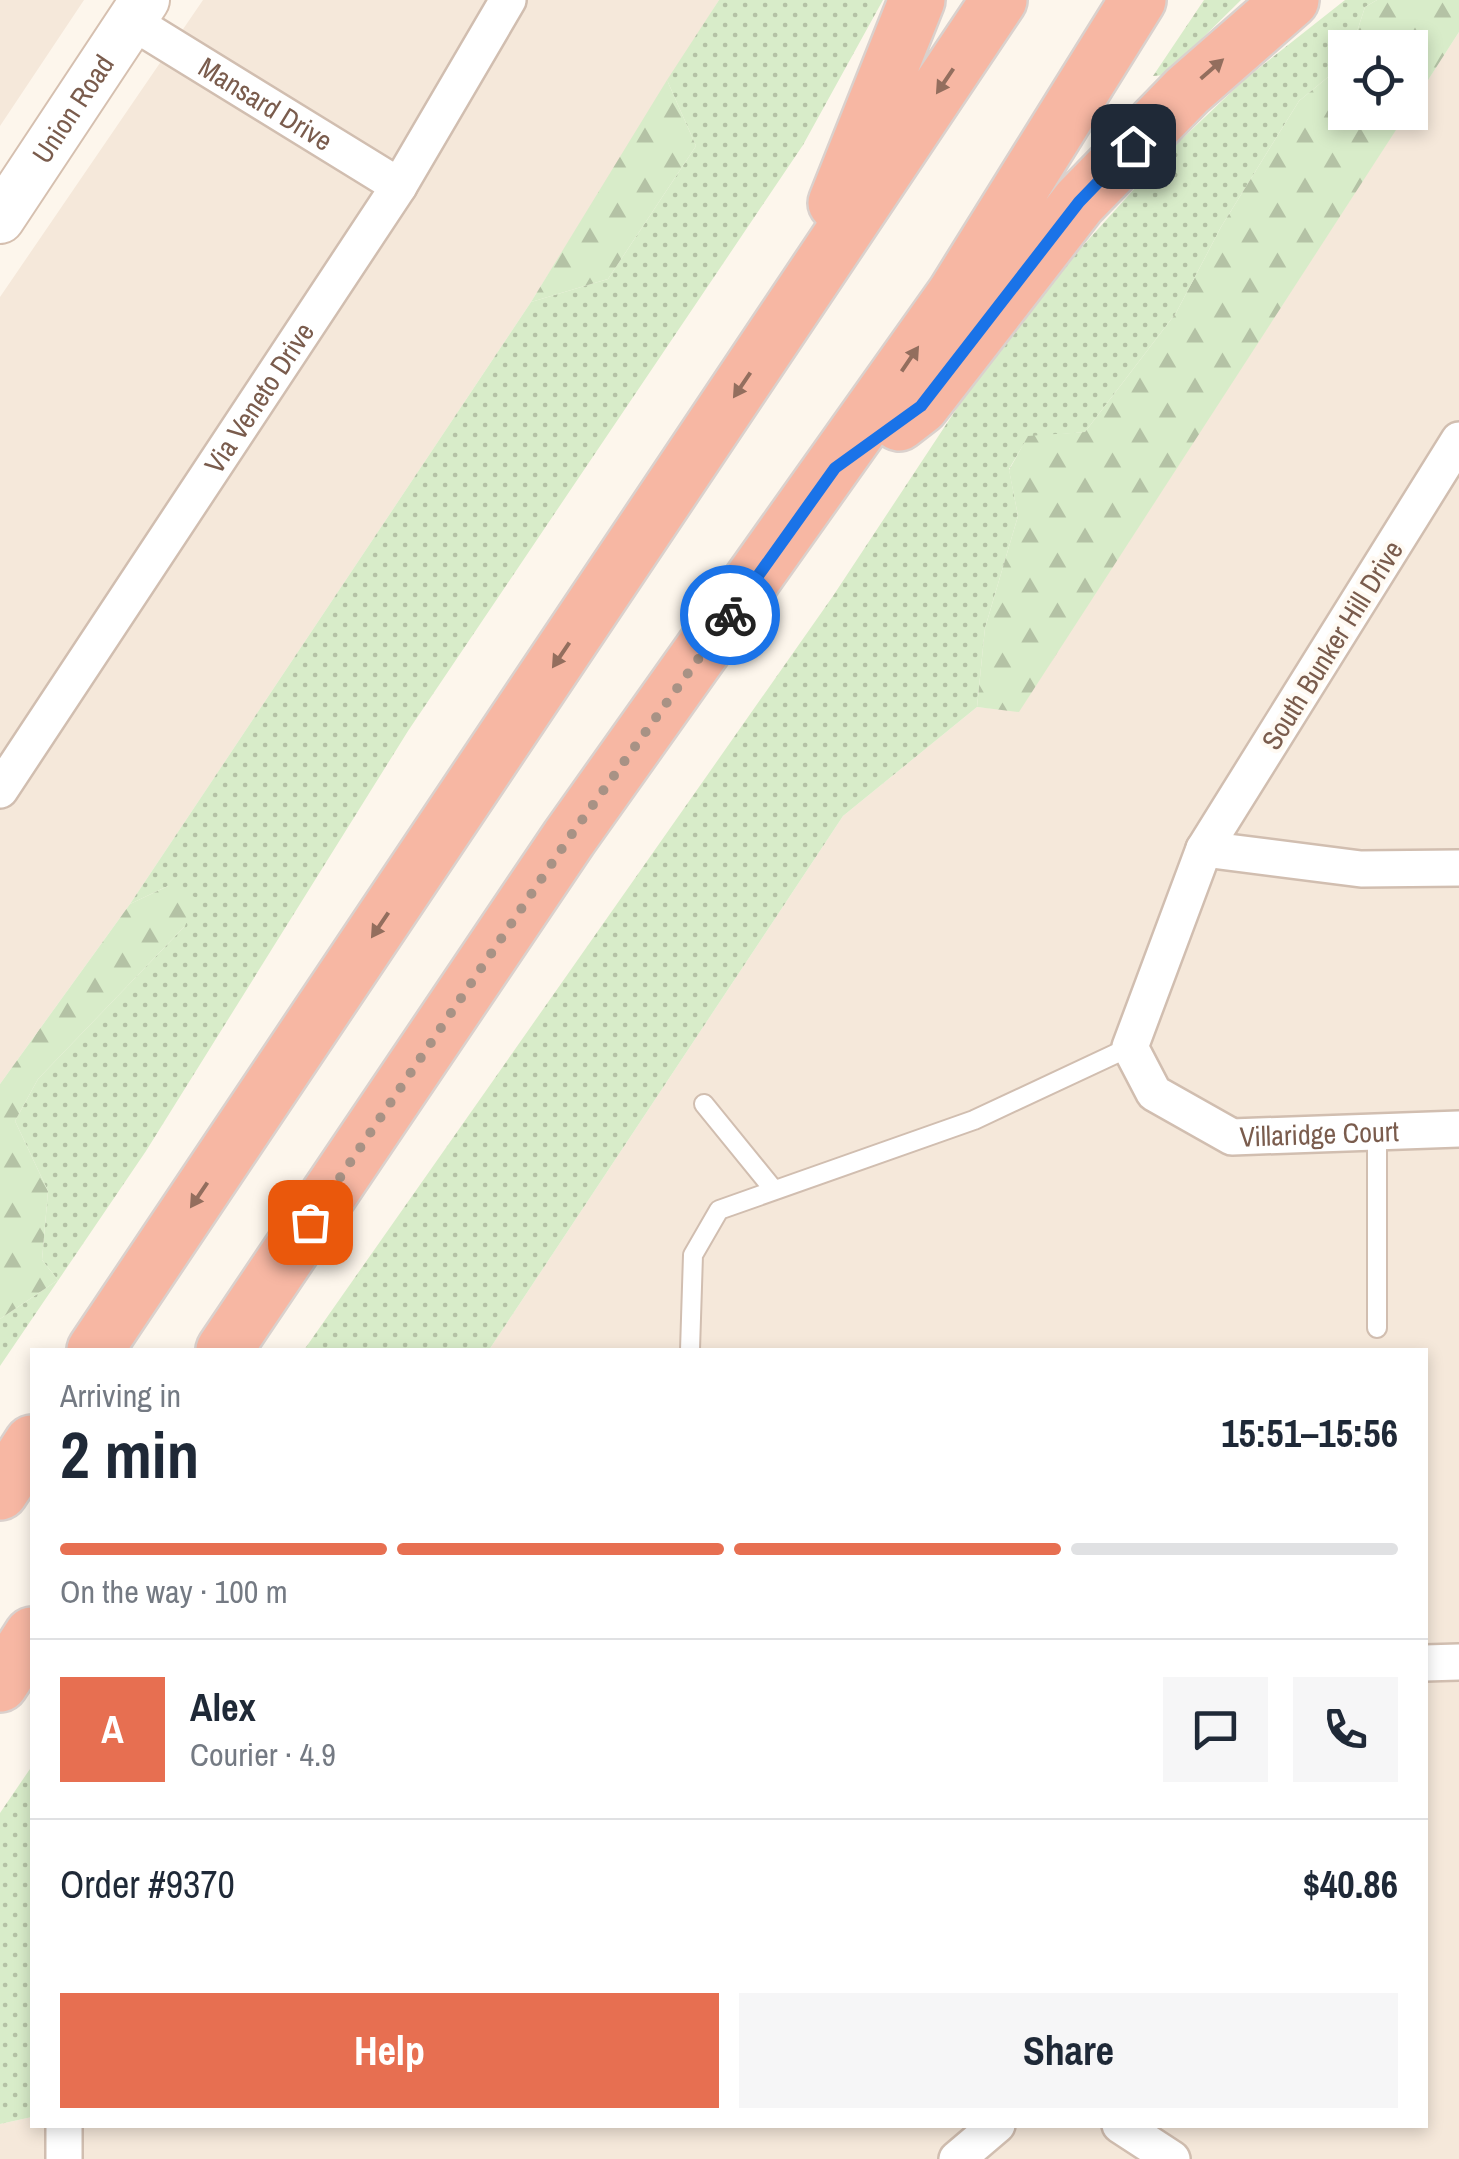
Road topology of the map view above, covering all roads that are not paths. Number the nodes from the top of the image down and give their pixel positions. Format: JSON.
{"nodes":[{"id":1,"x":508,"y":0,"type":"edge"},
{"id":2,"x":917,"y":0,"type":"edge"},
{"id":3,"x":1000,"y":0,"type":"edge"},
{"id":4,"x":1138,"y":0,"type":"edge"},
{"id":5,"x":1291,"y":0,"type":"edge"},
{"id":6,"x":138,"y":11,"type":"edge"},
{"id":7,"x":398,"y":186,"type":"junction"},
{"id":8,"x":0,"y":219,"type":"edge"},
{"id":9,"x":796,"y":304,"type":"junction"},
{"id":10,"x":1459,"y":440,"type":"edge"},
{"id":11,"x":835,"y":468,"type":"junction"},
{"id":12,"x":0,"y":790,"type":"edge"},
{"id":13,"x":1204,"y":849,"type":"junction"},
{"id":14,"x":1459,"y":868,"type":"edge"},
{"id":15,"x":1130,"y":1047,"type":"junction"},
{"id":16,"x":704,"y":1104,"type":"dead end"},
{"id":17,"x":1459,"y":1130,"type":"edge"},
{"id":18,"x":1377,"y":1132,"type":"junction"},
{"id":19,"x":774,"y":1190,"type":"junction"},
{"id":20,"x":1376,"y":1328,"type":"dead end"},
{"id":21,"x":96,"y":1348,"type":"edge"},
{"id":22,"x":225,"y":1348,"type":"edge"},
{"id":23,"x":690,"y":1348,"type":"edge"},
{"id":24,"x":30,"y":1446,"type":"edge"},
{"id":25,"x":0,"y":1492,"type":"edge"},
{"id":26,"x":30,"y":1639,"type":"edge"},
{"id":27,"x":1459,"y":1662,"type":"edge"},
{"id":28,"x":1428,"y":1663,"type":"edge"},
{"id":29,"x":0,"y":1684,"type":"edge"},
{"id":30,"x":64,"y":2128,"type":"edge"},
{"id":31,"x":993,"y":2128,"type":"edge"},
{"id":32,"x":1125,"y":2128,"type":"edge"},
{"id":33,"x":64,"y":2159,"type":"edge"},
{"id":34,"x":957,"y":2159,"type":"edge"},
{"id":35,"x":1172,"y":2159,"type":"edge"}],
"edges":[{"from":1,"to":7,"type":"street","name":"Via Veneto Drive"},
{"from":2,"to":9,"type":"highway"},
{"from":3,"to":9,"type":"highway","one_way":true},
{"from":11,"to":4,"type":"highway","one_way":true},
{"from":11,"to":5,"type":"highway","one_way":true},
{"from":6,"to":7,"type":"street","name":"Mansard Drive"},
{"from":6,"to":8,"type":"main road","name":"Union Road"},
{"from":7,"to":12,"type":"street","name":"Via Veneto Drive"},
{"from":9,"to":21,"type":"highway","one_way":true},
{"from":10,"to":13,"type":"street","name":"South Bunker Hill Drive"},
{"from":11,"to":22,"type":"highway"},
{"from":13,"to":14,"type":"street"},
{"from":13,"to":15,"type":"street"},
{"from":15,"to":18,"type":"street","name":"Villaridge Court"},
{"from":15,"to":19,"type":"lane"},
{"from":16,"to":19,"type":"lane"},
{"from":17,"to":18,"type":"street","name":"Villaridge Court"},
{"from":18,"to":20,"type":"lane"},
{"from":19,"to":23,"type":"lane"},
{"from":24,"to":25,"type":"highway"},
{"from":26,"to":29,"type":"highway"},
{"from":27,"to":28,"type":"street"},
{"from":30,"to":33,"type":"street"},
{"from":31,"to":34,"type":"street"},
{"from":32,"to":35,"type":"street"}]}
